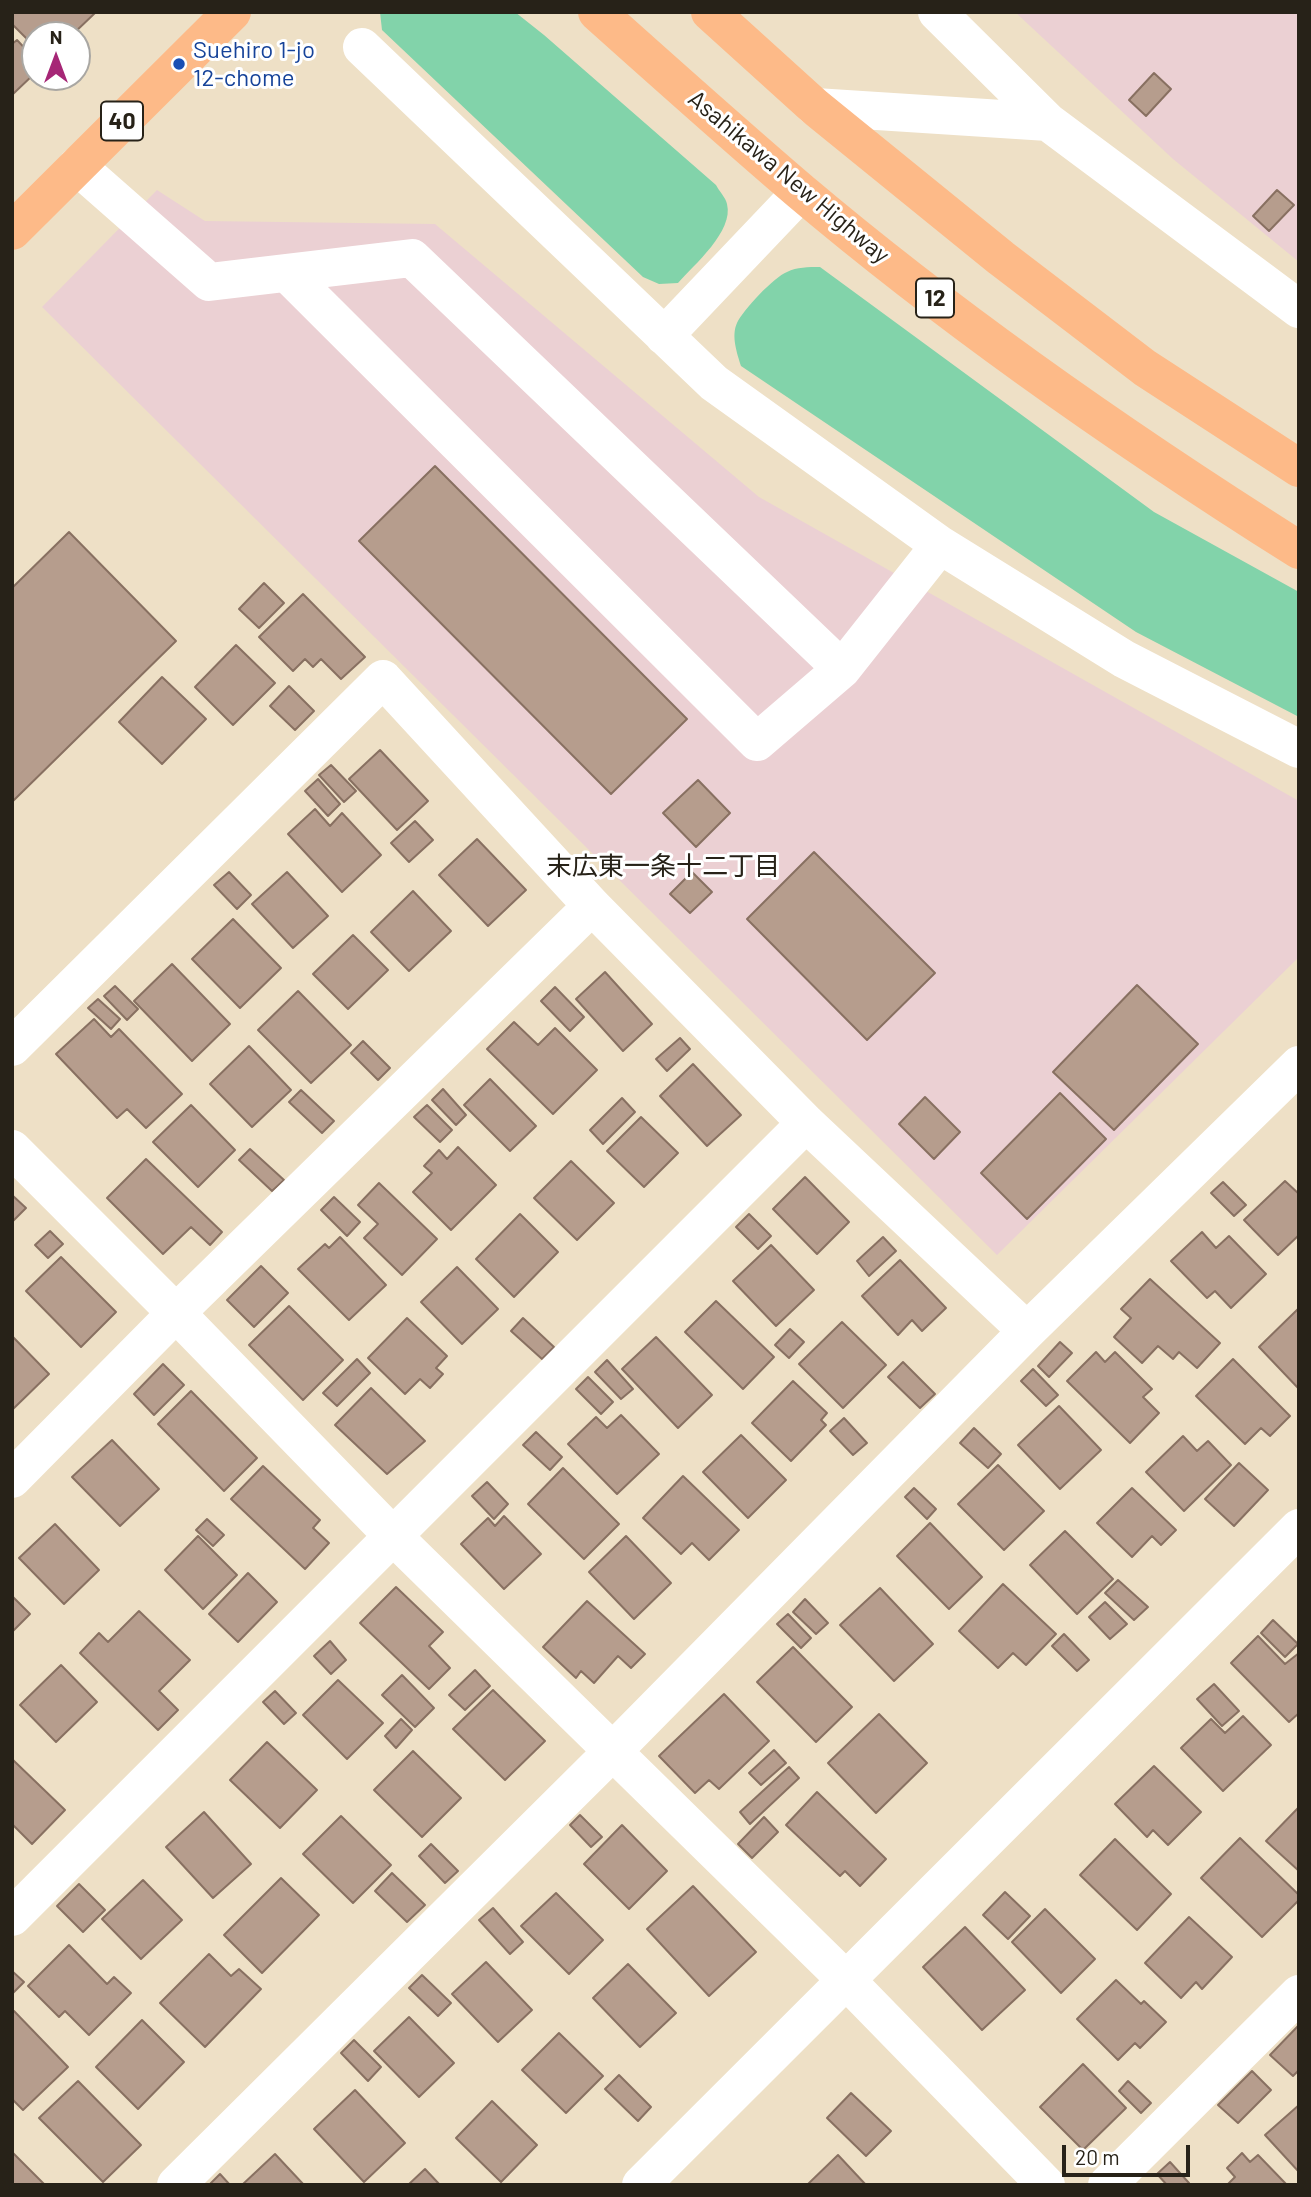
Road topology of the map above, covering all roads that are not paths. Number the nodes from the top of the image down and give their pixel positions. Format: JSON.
{"nodes":[{"id":1,"x":232,"y":12,"type":"edge"},
{"id":2,"x":597,"y":12,"type":"edge"},
{"id":3,"x":710,"y":12,"type":"edge"},
{"id":4,"x":937,"y":12,"type":"edge"},
{"id":5,"x":362,"y":47,"type":"dead end"},
{"id":6,"x":815,"y":107,"type":"junction"},
{"id":7,"x":1048,"y":122,"type":"junction"},
{"id":8,"x":77,"y":166,"type":"junction"},
{"id":9,"x":801,"y":192,"type":"junction"},
{"id":10,"x":12,"y":231,"type":"edge"},
{"id":11,"x":287,"y":273,"type":"junction"},
{"id":12,"x":1299,"y":309,"type":"edge"},
{"id":13,"x":664,"y":336,"type":"junction"},
{"id":14,"x":1299,"y":468,"type":"edge"},
{"id":15,"x":940,"y":545,"type":"junction"},
{"id":16,"x":1299,"y":550,"type":"edge"},
{"id":17,"x":842,"y":669,"type":"junction"},
{"id":18,"x":1299,"y":749,"type":"edge"},
{"id":19,"x":592,"y":906,"type":"junction"},
{"id":20,"x":12,"y":1047,"type":"edge"},
{"id":21,"x":1299,"y":1065,"type":"edge"},
{"id":22,"x":806,"y":1123,"type":"junction"},
{"id":23,"x":12,"y":1149,"type":"edge"},
{"id":24,"x":176,"y":1313,"type":"junction"},
{"id":25,"x":1027,"y":1331,"type":"junction"},
{"id":26,"x":12,"y":1479,"type":"edge"},
{"id":27,"x":1299,"y":1528,"type":"edge"},
{"id":28,"x":392,"y":1535,"type":"junction"},
{"id":29,"x":613,"y":1751,"type":"junction"},
{"id":30,"x":12,"y":1917,"type":"edge"},
{"id":31,"x":847,"y":1981,"type":"junction"},
{"id":32,"x":1299,"y":1994,"type":"edge"},
{"id":33,"x":176,"y":2185,"type":"edge"},
{"id":34,"x":641,"y":2185,"type":"edge"},
{"id":35,"x":1046,"y":2185,"type":"edge"},
{"id":36,"x":1107,"y":2185,"type":"edge"}],
"edges":[{"from":1,"to":8,"type":"highway","number":"40"},
{"from":2,"to":9,"type":"highway","name":"Asahikawa New Highway","number":"12"},
{"from":3,"to":6,"type":"highway"},
{"from":4,"to":7,"type":"street"},
{"from":5,"to":13,"type":"street"},
{"from":6,"to":7,"type":"street"},
{"from":6,"to":14,"type":"highway"},
{"from":7,"to":12,"type":"street"},
{"from":8,"to":10,"type":"highway","number":"40"},
{"from":8,"to":11,"type":"street"},
{"from":9,"to":13,"type":"street"},
{"from":9,"to":16,"type":"highway","name":"Asahikawa New Highway","number":"12"},
{"from":11,"to":17,"type":"street"},
{"from":11,"to":17,"type":"street"},
{"from":13,"to":15,"type":"street"},
{"from":15,"to":17,"type":"street"},
{"from":15,"to":18,"type":"street"},
{"from":19,"to":20,"type":"street"},
{"from":19,"to":22,"type":"street"},
{"from":19,"to":24,"type":"street"},
{"from":21,"to":25,"type":"street"},
{"from":22,"to":25,"type":"street"},
{"from":22,"to":28,"type":"street"},
{"from":23,"to":24,"type":"street"},
{"from":24,"to":26,"type":"street"},
{"from":24,"to":28,"type":"street"},
{"from":25,"to":29,"type":"street"},
{"from":27,"to":31,"type":"street"},
{"from":28,"to":29,"type":"street"},
{"from":28,"to":30,"type":"street"},
{"from":29,"to":31,"type":"street"},
{"from":29,"to":33,"type":"street"},
{"from":31,"to":34,"type":"street"},
{"from":31,"to":35,"type":"street"},
{"from":32,"to":36,"type":"street"}]}
